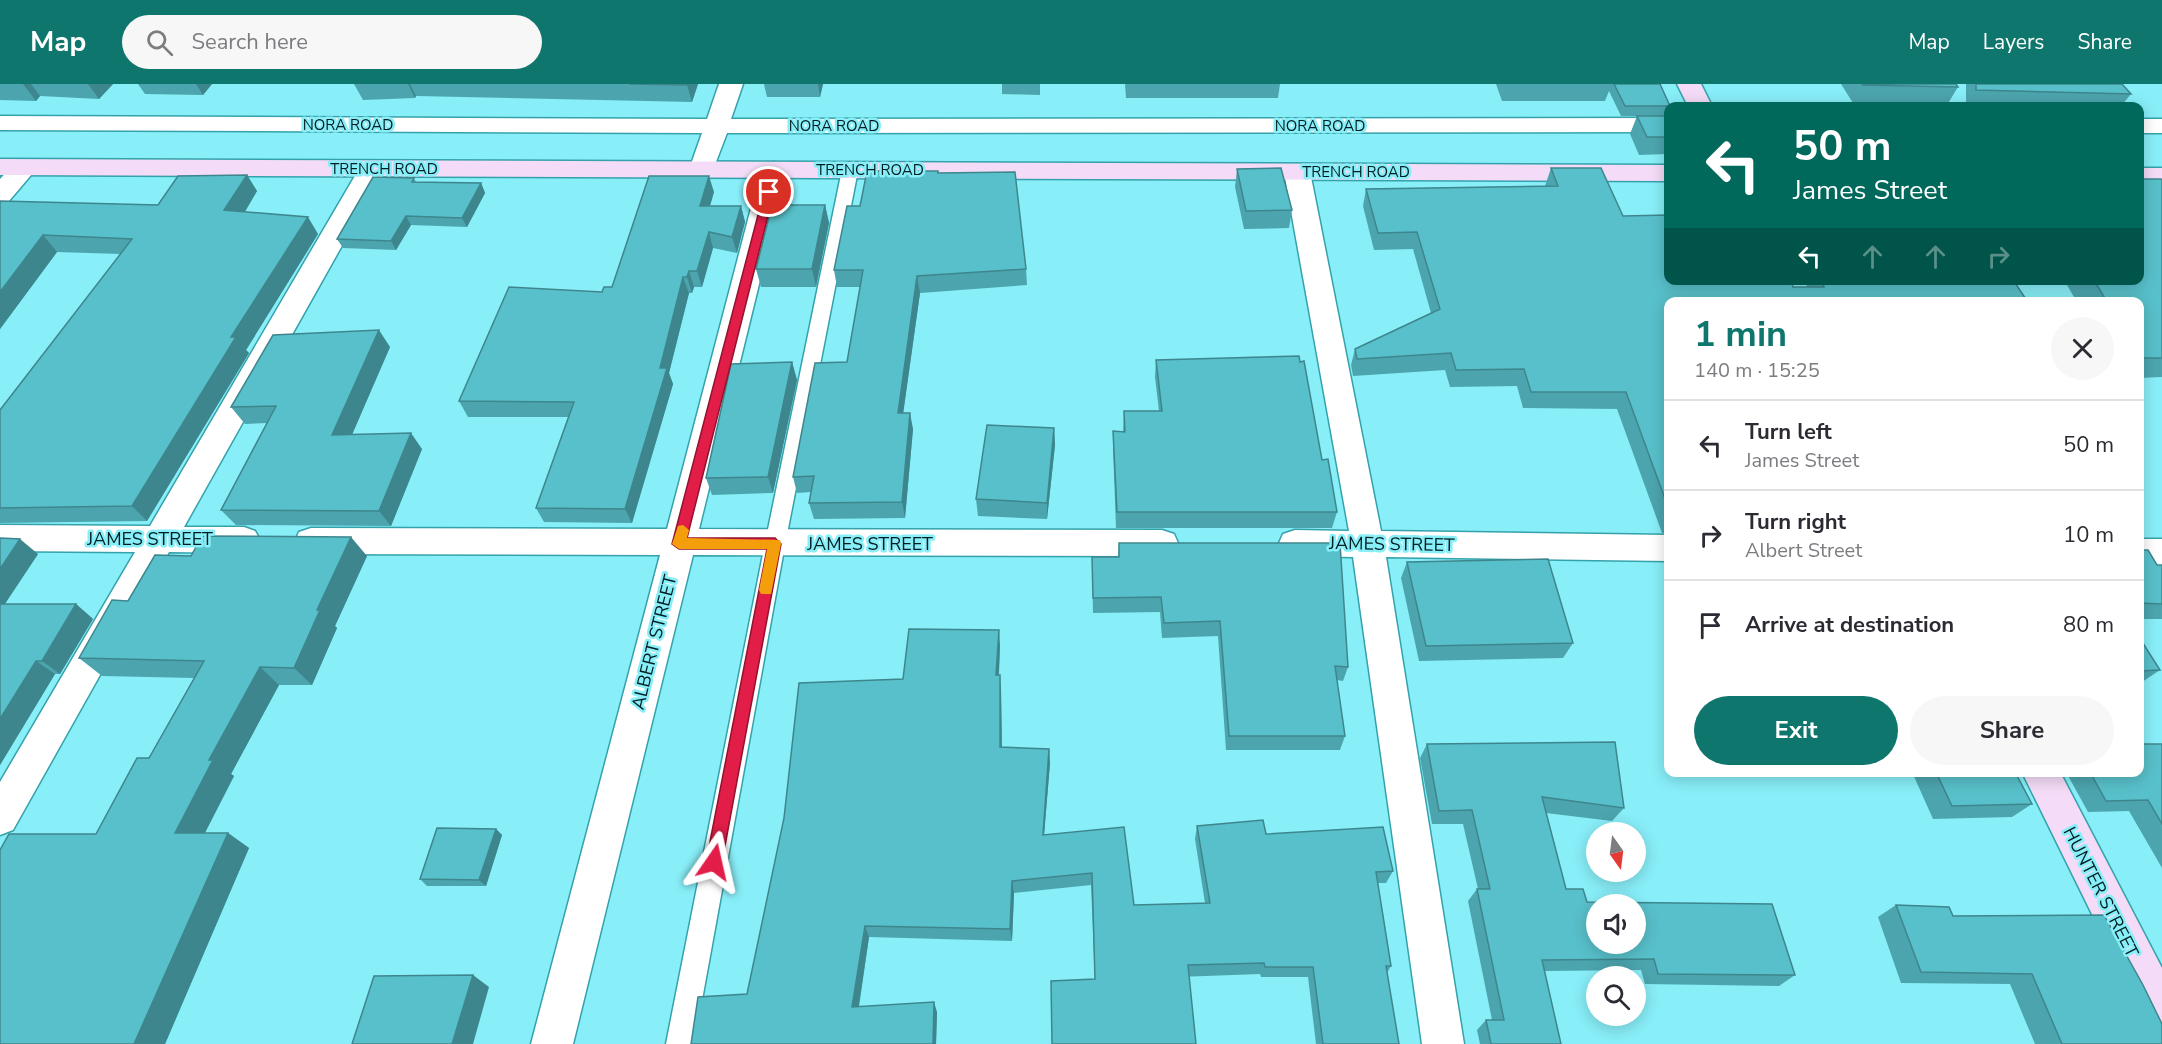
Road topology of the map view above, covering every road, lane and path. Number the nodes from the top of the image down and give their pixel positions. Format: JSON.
{"nodes":[{"id":1,"x":731,"y":84,"type":"edge"},
{"id":2,"x":1689,"y":84,"type":"edge"},
{"id":3,"x":1698,"y":102,"type":"edge"},
{"id":4,"x":0,"y":123,"type":"edge"},
{"id":5,"x":1664,"y":125,"type":"edge"},
{"id":6,"x":717,"y":126,"type":"junction"},
{"id":7,"x":2144,"y":126,"type":"edge"},
{"id":8,"x":2162,"y":126,"type":"edge"},
{"id":9,"x":12,"y":168,"type":"edge"},
{"id":10,"x":372,"y":169,"type":"junction"},
{"id":11,"x":702,"y":170,"type":"junction"},
{"id":12,"x":774,"y":170,"type":"junction"},
{"id":13,"x":850,"y":170,"type":"junction"},
{"id":14,"x":1297,"y":172,"type":"junction"},
{"id":15,"x":1664,"y":173,"type":"edge"},
{"id":16,"x":2144,"y":176,"type":"edge"},
{"id":17,"x":2162,"y":176,"type":"edge"},
{"id":18,"x":0,"y":195,"type":"edge"},
{"id":19,"x":0,"y":538,"type":"edge"},
{"id":20,"x":160,"y":539,"type":"junction"},
{"id":21,"x":1189,"y":543,"type":"edge"},
{"id":22,"x":1260,"y":543,"type":"edge"},
{"id":23,"x":1367,"y":543,"type":"junction"},
{"id":24,"x":679,"y":544,"type":"junction"},
{"id":25,"x":775,"y":544,"type":"junction"},
{"id":26,"x":1664,"y":548,"type":"edge"},
{"id":27,"x":2144,"y":552,"type":"edge"},
{"id":28,"x":2162,"y":552,"type":"edge"},
{"id":29,"x":2043,"y":777,"type":"edge"},
{"id":30,"x":0,"y":817,"type":"edge"},
{"id":31,"x":2162,"y":1011,"type":"edge"},
{"id":32,"x":552,"y":1044,"type":"edge"},
{"id":33,"x":680,"y":1044,"type":"edge"},
{"id":34,"x":1443,"y":1044,"type":"edge"}],
"edges":[{"from":1,"to":6,"type":"street"},
{"from":2,"to":3,"type":"street"},
{"from":4,"to":6,"type":"street","name":"NORA ROAD"},
{"from":5,"to":6,"type":"street","name":"NORA ROAD"},
{"from":6,"to":11,"type":"street"},
{"from":7,"to":8,"type":"street"},
{"from":9,"to":10,"type":"street","name":"TRENCH ROAD"},
{"from":9,"to":18,"type":"street"},
{"from":10,"to":11,"type":"street","name":"TRENCH ROAD"},
{"from":10,"to":20,"type":"street"},
{"from":11,"to":12,"type":"street","name":"TRENCH ROAD"},
{"from":12,"to":13,"type":"street","name":"TRENCH ROAD"},
{"from":12,"to":24,"type":"street","name":"ALBERT STREET"},
{"from":13,"to":14,"type":"street","name":"TRENCH ROAD"},
{"from":13,"to":25,"type":"lane"},
{"from":14,"to":15,"type":"street","name":"TRENCH ROAD"},
{"from":14,"to":23,"type":"street"},
{"from":16,"to":17,"type":"street"},
{"from":19,"to":20,"type":"street","name":"JAMES STREET"},
{"from":20,"to":24,"type":"street","name":"JAMES STREET"},
{"from":20,"to":30,"type":"street"},
{"from":21,"to":25,"type":"street","name":"JAMES STREET"},
{"from":22,"to":23,"type":"street","name":"JAMES STREET"},
{"from":23,"to":26,"type":"street","name":"JAMES STREET"},
{"from":23,"to":34,"type":"street"},
{"from":24,"to":25,"type":"street","name":"JAMES STREET"},
{"from":24,"to":32,"type":"street","name":"ALBERT STREET"},
{"from":25,"to":33,"type":"lane"},
{"from":27,"to":28,"type":"street"},
{"from":29,"to":31,"type":"street","name":"HUNTER STREET"}]}
